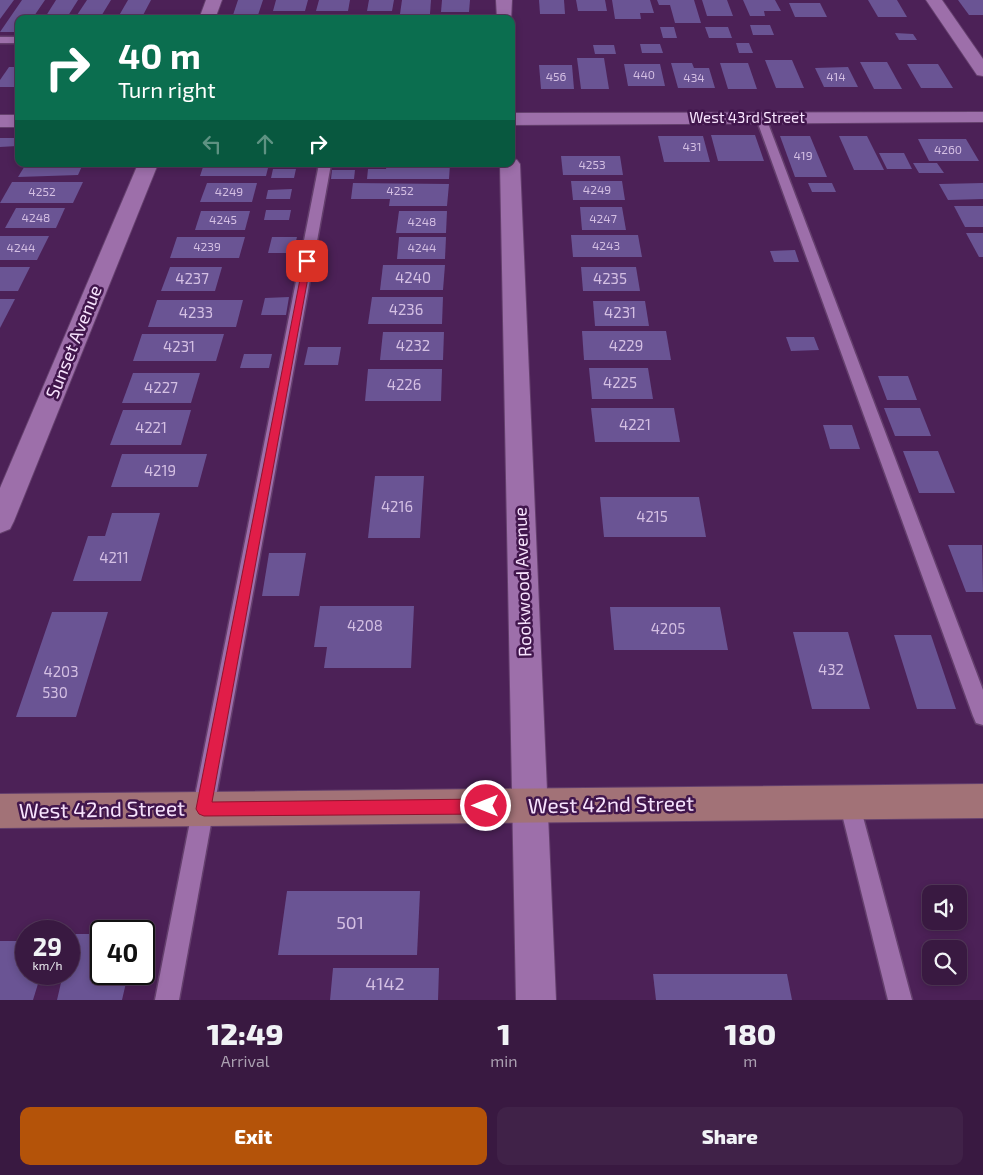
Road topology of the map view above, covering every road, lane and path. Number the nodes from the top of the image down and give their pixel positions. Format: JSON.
{"nodes":[{"id":1,"x":214,"y":0,"type":"edge"},
{"id":2,"x":504,"y":0,"type":"edge"},
{"id":3,"x":934,"y":0,"type":"edge"},
{"id":4,"x":208,"y":15,"type":"edge"},
{"id":5,"x":505,"y":15,"type":"edge"},
{"id":6,"x":0,"y":40,"type":"edge"},
{"id":7,"x":15,"y":40,"type":"edge"},
{"id":8,"x":983,"y":71,"type":"edge"},
{"id":9,"x":983,"y":117,"type":"edge"},
{"id":10,"x":761,"y":118,"type":"junction"},
{"id":11,"x":515,"y":119,"type":"edge"},
{"id":12,"x":0,"y":121,"type":"edge"},
{"id":13,"x":15,"y":121,"type":"edge"},
{"id":14,"x":147,"y":167,"type":"edge"},
{"id":15,"x":324,"y":167,"type":"edge"},
{"id":16,"x":510,"y":167,"type":"edge"},
{"id":17,"x":0,"y":521,"type":"edge"},
{"id":18,"x":983,"y":716,"type":"edge"},
{"id":19,"x":983,"y":801,"type":"edge"},
{"id":20,"x":849,"y":802,"type":"junction"},
{"id":21,"x":529,"y":806,"type":"junction"},
{"id":22,"x":204,"y":809,"type":"junction"},
{"id":23,"x":0,"y":811,"type":"edge"},
{"id":24,"x":167,"y":1000,"type":"edge"},
{"id":25,"x":536,"y":1000,"type":"edge"},
{"id":26,"x":900,"y":1000,"type":"edge"}],
"edges":[{"from":1,"to":4,"type":"street"},
{"from":2,"to":5,"type":"street"},
{"from":3,"to":8,"type":"street"},
{"from":6,"to":7,"type":"lane"},
{"from":9,"to":10,"type":"street","name":"West 43rd Street"},
{"from":10,"to":11,"type":"street","name":"West 43rd Street"},
{"from":10,"to":18,"type":"lane"},
{"from":12,"to":13,"type":"street"},
{"from":14,"to":17,"type":"street","name":"Sunset Avenue"},
{"from":15,"to":22,"type":"lane"},
{"from":16,"to":21,"type":"street","name":"Rookwood Avenue"},
{"from":19,"to":20,"type":"street","name":"West 42nd Street"},
{"from":20,"to":21,"type":"street","name":"West 42nd Street"},
{"from":20,"to":26,"type":"lane"},
{"from":21,"to":22,"type":"street","name":"West 42nd Street"},
{"from":21,"to":25,"type":"street","name":"Rookwood Avenue"},
{"from":22,"to":23,"type":"street","name":"West 42nd Street"},
{"from":22,"to":24,"type":"lane"}]}
